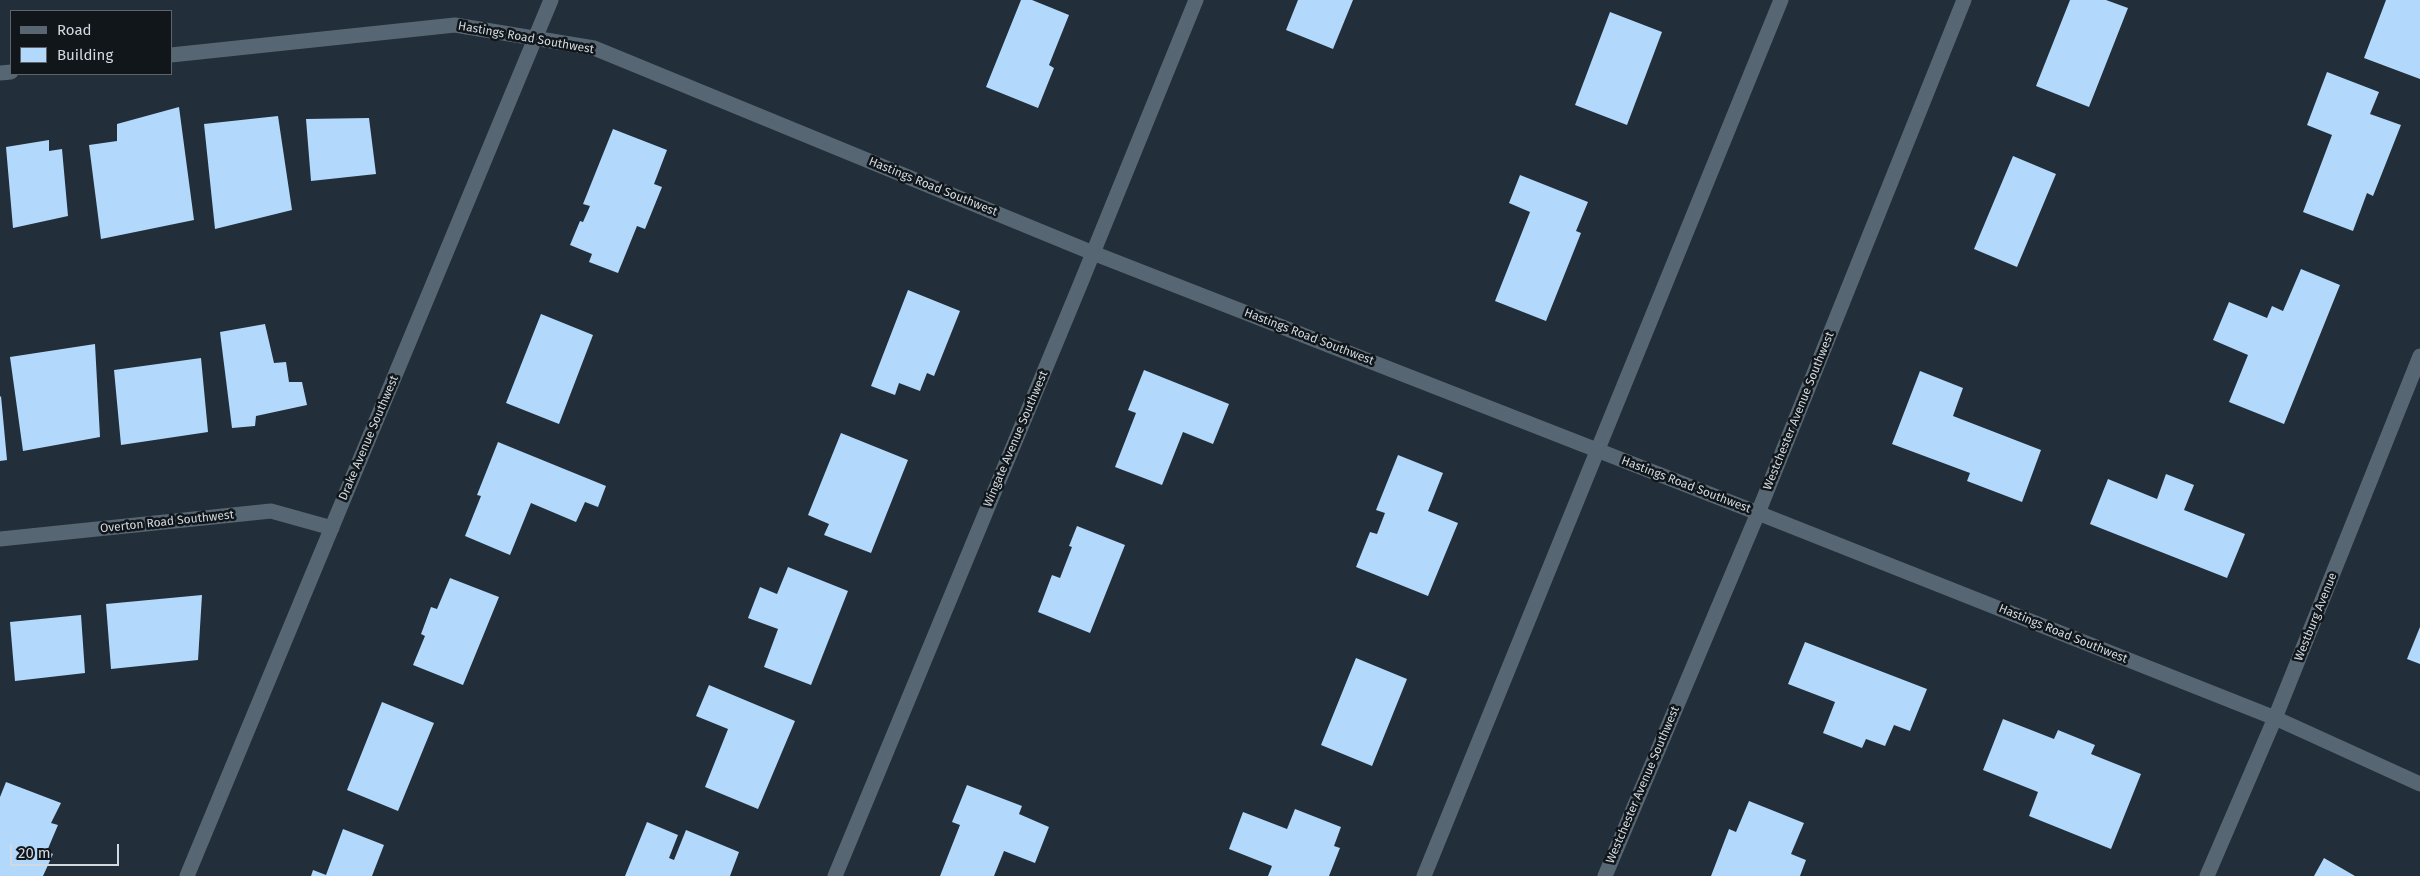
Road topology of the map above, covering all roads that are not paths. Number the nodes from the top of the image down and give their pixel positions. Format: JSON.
{"nodes":[{"id":1,"x":551,"y":0,"type":"edge"},
{"id":2,"x":1196,"y":0,"type":"edge"},
{"id":3,"x":1781,"y":0,"type":"edge"},
{"id":4,"x":1964,"y":0,"type":"edge"},
{"id":5,"x":535,"y":39,"type":"junction"},
{"id":6,"x":172,"y":55,"type":"edge"},
{"id":7,"x":1093,"y":253,"type":"junction"},
{"id":8,"x":2420,"y":356,"type":"edge"},
{"id":9,"x":1596,"y":449,"type":"junction"},
{"id":10,"x":1758,"y":512,"type":"junction"},
{"id":11,"x":332,"y":528,"type":"junction"},
{"id":12,"x":0,"y":539,"type":"edge"},
{"id":13,"x":2275,"y":718,"type":"junction"},
{"id":14,"x":2420,"y":784,"type":"edge"},
{"id":15,"x":187,"y":876,"type":"edge"},
{"id":16,"x":834,"y":876,"type":"edge"},
{"id":17,"x":1424,"y":876,"type":"edge"},
{"id":18,"x":1605,"y":876,"type":"edge"},
{"id":19,"x":2207,"y":876,"type":"edge"}],
"edges":[{"from":1,"to":5,"type":"street","name":"Drake Avenue Southwest"},
{"from":2,"to":7,"type":"street","name":"Wingate Avenue Southwest"},
{"from":3,"to":9,"type":"street"},
{"from":4,"to":10,"type":"street","name":"Westchester Avenue Southwest"},
{"from":5,"to":6,"type":"street","name":"Hastings Road Southwest"},
{"from":5,"to":7,"type":"street","name":"Hastings Road Southwest"},
{"from":5,"to":11,"type":"street","name":"Drake Avenue Southwest"},
{"from":7,"to":9,"type":"street","name":"Hastings Road Southwest"},
{"from":7,"to":16,"type":"street","name":"Wingate Avenue Southwest"},
{"from":8,"to":13,"type":"street","name":"Westburg Avenue"},
{"from":9,"to":10,"type":"street","name":"Hastings Road Southwest"},
{"from":9,"to":17,"type":"street"},
{"from":10,"to":13,"type":"street","name":"Hastings Road Southwest"},
{"from":10,"to":18,"type":"street","name":"Westchester Avenue Southwest"},
{"from":11,"to":12,"type":"street","name":"Overton Road Southwest"},
{"from":11,"to":15,"type":"street","name":"Drake Avenue Southwest"},
{"from":13,"to":14,"type":"street","name":"Hastings Road Southwest"},
{"from":13,"to":19,"type":"street","name":"Westburg Avenue"}]}
